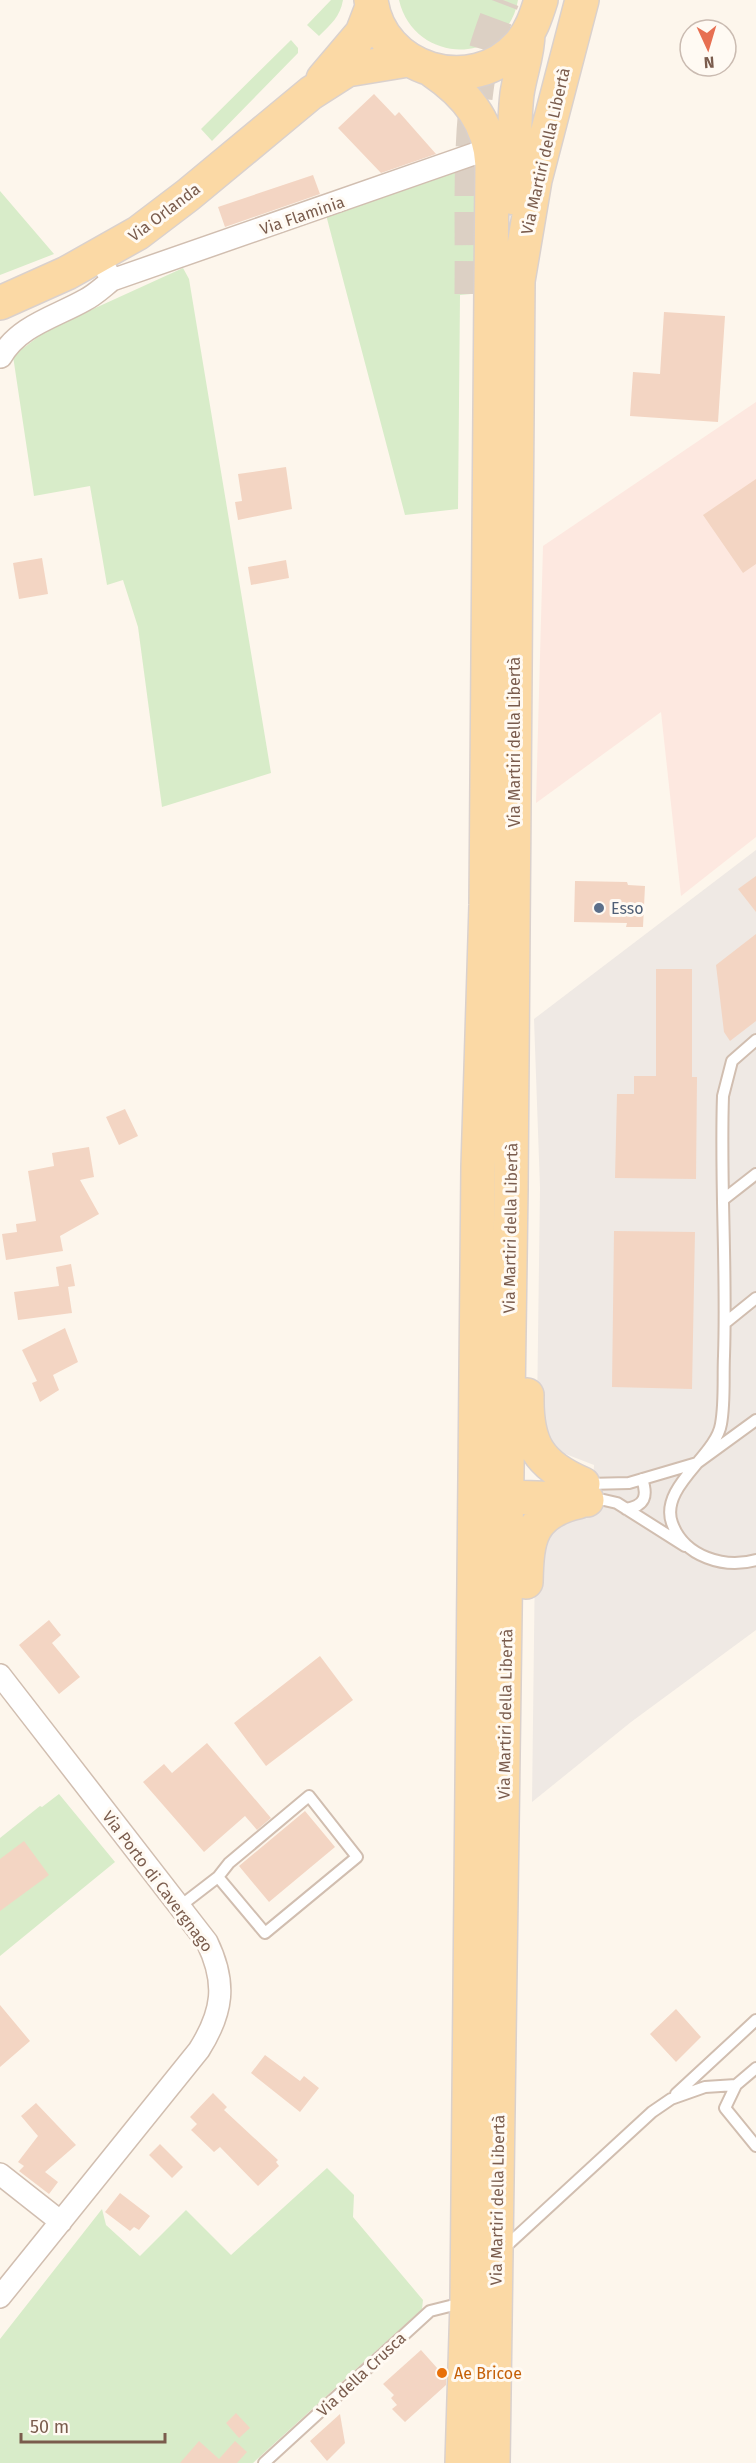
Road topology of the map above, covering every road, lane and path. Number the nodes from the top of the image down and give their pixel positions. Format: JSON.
{"nodes":[{"id":1,"x":582,"y":0,"type":"edge"},
{"id":2,"x":372,"y":4,"type":"edge"},
{"id":3,"x":537,"y":10,"type":"edge"},
{"id":4,"x":420,"y":65,"type":"junction"},
{"id":5,"x":311,"y":93,"type":"junction"},
{"id":6,"x":491,"y":148,"type":"junction"},
{"id":7,"x":105,"y":268,"type":"junction"},
{"id":8,"x":518,"y":281,"type":"junction"},
{"id":9,"x":471,"y":294,"type":"tunnel mouth"},
{"id":10,"x":0,"y":303,"type":"edge"},
{"id":11,"x":1,"y":357,"type":"edge"},
{"id":12,"x":481,"y":1017,"type":"junction"},
{"id":13,"x":756,"y":1040,"type":"edge"},
{"id":14,"x":756,"y":1174,"type":"edge"},
{"id":15,"x":479,"y":1179,"type":"junction"},
{"id":16,"x":511,"y":1189,"type":"junction"},
{"id":17,"x":724,"y":1199,"type":"junction"},
{"id":18,"x":756,"y":1298,"type":"edge"},
{"id":19,"x":725,"y":1323,"type":"junction"},
{"id":20,"x":756,"y":1420,"type":"edge"},
{"id":21,"x":697,"y":1463,"type":"junction"},
{"id":22,"x":642,"y":1479,"type":"junction"},
{"id":23,"x":505,"y":1491,"type":"junction"},
{"id":24,"x":585,"y":1492,"type":"junction"},
{"id":25,"x":626,"y":1509,"type":"junction"},
{"id":26,"x":698,"y":1553,"type":"junction"},
{"id":27,"x":756,"y":1560,"type":"edge"},
{"id":28,"x":0,"y":1675,"type":"edge"},
{"id":29,"x":474,"y":1743,"type":"junction"},
{"id":30,"x":504,"y":1782,"type":"junction"},
{"id":31,"x":218,"y":1877,"type":"junction"},
{"id":32,"x":179,"y":1906,"type":"junction"},
{"id":33,"x":756,"y":2020,"type":"edge"},
{"id":34,"x":756,"y":2068,"type":"edge"},
{"id":35,"x":736,"y":2085,"type":"junction"},
{"id":36,"x":671,"y":2099,"type":"junction"},
{"id":37,"x":756,"y":2146,"type":"edge"},
{"id":38,"x":0,"y":2174,"type":"edge"},
{"id":39,"x":61,"y":2222,"type":"junction"},
{"id":40,"x":496,"y":2255,"type":"junction"},
{"id":41,"x":0,"y":2298,"type":"edge"},
{"id":42,"x":467,"y":2302,"type":"junction"},
{"id":43,"x":264,"y":2463,"type":"edge"},
{"id":44,"x":462,"y":2463,"type":"edge"},
{"id":45,"x":493,"y":2463,"type":"edge"}],
"edges":[{"from":1,"to":8,"type":"main road","name":"Via Martiri della Libertà"},
{"from":2,"to":4,"type":"main road","name":"Via Martiri della Libertà"},
{"from":2,"to":5,"type":"main road","name":"Via Orlanda"},
{"from":3,"to":4,"type":"main road","name":"Via Orlanda"},
{"from":3,"to":8,"type":"main road"},
{"from":4,"to":5,"type":"main road","name":"Via Orlanda"},
{"from":4,"to":6,"type":"main road","name":"Via Martiri della Libertà"},
{"from":5,"to":7,"type":"main road","name":"Via Orlanda"},
{"from":6,"to":7,"type":"street","name":"Via Flaminia"},
{"from":6,"to":12,"type":"main road","name":"Via Martiri della Libertà"},
{"from":7,"to":10,"type":"main road","name":"Via Orlanda"},
{"from":7,"to":11,"type":"street","name":"Via Flaminia"},
{"from":8,"to":16,"type":"main road","name":"Via Martiri della Libertà"},
{"from":9,"to":12,"type":"main road","name":"Via Martiri della Libertà"},
{"from":12,"to":15,"type":"main road","name":"Via Martiri della Libertà"},
{"from":13,"to":17,"type":"lane"},
{"from":14,"to":17,"type":"lane"},
{"from":15,"to":23,"type":"main road"},
{"from":15,"to":29,"type":"main road","name":"Via Martiri della Libertà"},
{"from":16,"to":23,"type":"main road","name":"Via Martiri della Libertà"},
{"from":16,"to":24,"type":"main road"},
{"from":17,"to":19,"type":"lane"},
{"from":18,"to":19,"type":"lane"},
{"from":19,"to":21,"type":"lane"},
{"from":20,"to":21,"type":"lane"},
{"from":21,"to":22,"type":"lane"},
{"from":21,"to":26,"type":"lane"},
{"from":22,"to":24,"type":"lane"},
{"from":22,"to":25,"type":"lane"},
{"from":23,"to":24,"type":"main road"},
{"from":23,"to":29,"type":"main road"},
{"from":23,"to":30,"type":"main road","name":"Via Martiri della Libertà"},
{"from":24,"to":25,"type":"lane"},
{"from":24,"to":30,"type":"main road"},
{"from":25,"to":26,"type":"lane"},
{"from":26,"to":27,"type":"lane"},
{"from":28,"to":32,"type":"street","name":"Via Porto di Cavergnago"},
{"from":29,"to":42,"type":"main road","name":"Via Martiri della Libertà"},
{"from":30,"to":40,"type":"main road","name":"Via Martiri della Libertà"},
{"from":31,"to":31,"type":"lane"},
{"from":31,"to":32,"type":"lane"},
{"from":32,"to":39,"type":"street","name":"Via Porto di Cavergnago"},
{"from":33,"to":36,"type":"lane"},
{"from":34,"to":35,"type":"lane"},
{"from":35,"to":36,"type":"lane"},
{"from":35,"to":37,"type":"lane"},
{"from":36,"to":40,"type":"lane"},
{"from":38,"to":39,"type":"street"},
{"from":39,"to":41,"type":"street","name":"Via Porto di Cavergnago"},
{"from":40,"to":45,"type":"main road","name":"Via Martiri della Libertà"},
{"from":42,"to":43,"type":"lane","name":"Via della Crusca"},
{"from":42,"to":44,"type":"main road","name":"Via Martiri della Libertà"}]}
